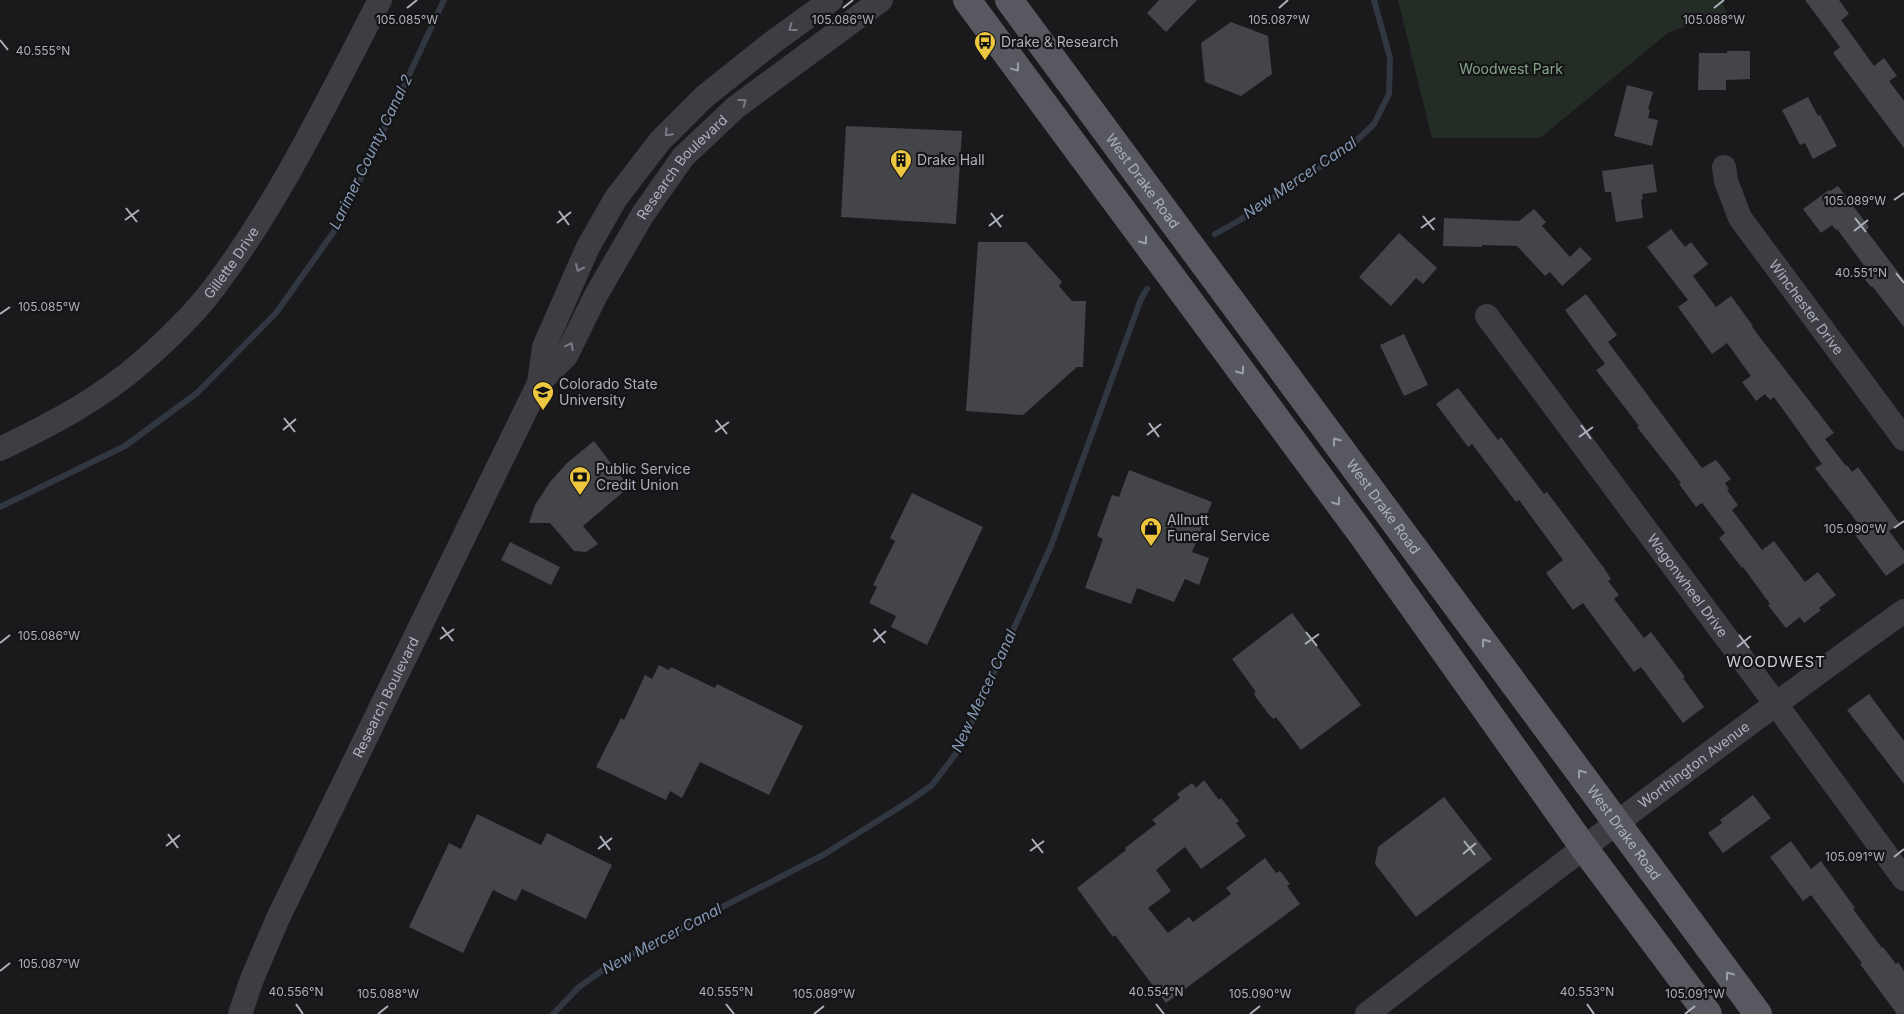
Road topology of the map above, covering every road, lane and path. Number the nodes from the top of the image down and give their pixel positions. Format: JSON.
{"nodes":[{"id":1,"x":380,"y":0,"type":"edge"},
{"id":2,"x":831,"y":0,"type":"edge"},
{"id":3,"x":881,"y":0,"type":"edge"},
{"id":4,"x":967,"y":0,"type":"edge"},
{"id":5,"x":1009,"y":0,"type":"edge"},
{"id":6,"x":1724,"y":167,"type":"dead end"},
{"id":7,"x":1099,"y":180,"type":"junction"},
{"id":8,"x":1168,"y":212,"type":"junction"},
{"id":9,"x":1487,"y":316,"type":"dead end"},
{"id":10,"x":539,"y":383,"type":"junction"},
{"id":11,"x":1904,"y":440,"type":"edge"},
{"id":12,"x":0,"y":449,"type":"edge"},
{"id":13,"x":1904,"y":611,"type":"edge"},
{"id":14,"x":1775,"y":703,"type":"junction"},
{"id":15,"x":1618,"y":823,"type":"junction"},
{"id":16,"x":1584,"y":848,"type":"junction"},
{"id":17,"x":1904,"y":879,"type":"edge"},
{"id":18,"x":240,"y":1014,"type":"edge"},
{"id":19,"x":1367,"y":1014,"type":"edge"},
{"id":20,"x":1708,"y":1014,"type":"edge"},
{"id":21,"x":1758,"y":1014,"type":"edge"}],
"edges":[{"from":1,"to":12,"type":"street","name":"Gillette Drive"},
{"from":2,"to":10,"type":"street","name":"Research Boulevard","one_way":true},
{"from":10,"to":3,"type":"street","name":"Research Boulevard","one_way":true},
{"from":4,"to":7,"type":"main road","one_way":true},
{"from":5,"to":8,"type":"main road","name":"West Drake Road"},
{"from":6,"to":11,"type":"street","name":"Winchester Drive"},
{"from":7,"to":8,"type":"main road"},
{"from":7,"to":16,"type":"main road","one_way":true},
{"from":15,"to":8,"type":"main road","name":"West Drake Road","one_way":true},
{"from":9,"to":14,"type":"street","name":"Wagonwheel Drive"},
{"from":10,"to":18,"type":"street","name":"Research Boulevard"},
{"from":13,"to":14,"type":"street","name":"Worthington Avenue"},
{"from":14,"to":15,"type":"street","name":"Worthington Avenue"},
{"from":14,"to":17,"type":"street","name":"Wagonwheel Drive"},
{"from":15,"to":16,"type":"street","name":"Worthington Avenue"},
{"from":21,"to":15,"type":"main road","name":"West Drake Road","one_way":true},
{"from":16,"to":19,"type":"street","name":"Worthington Avenue"},
{"from":16,"to":20,"type":"main road"}]}
